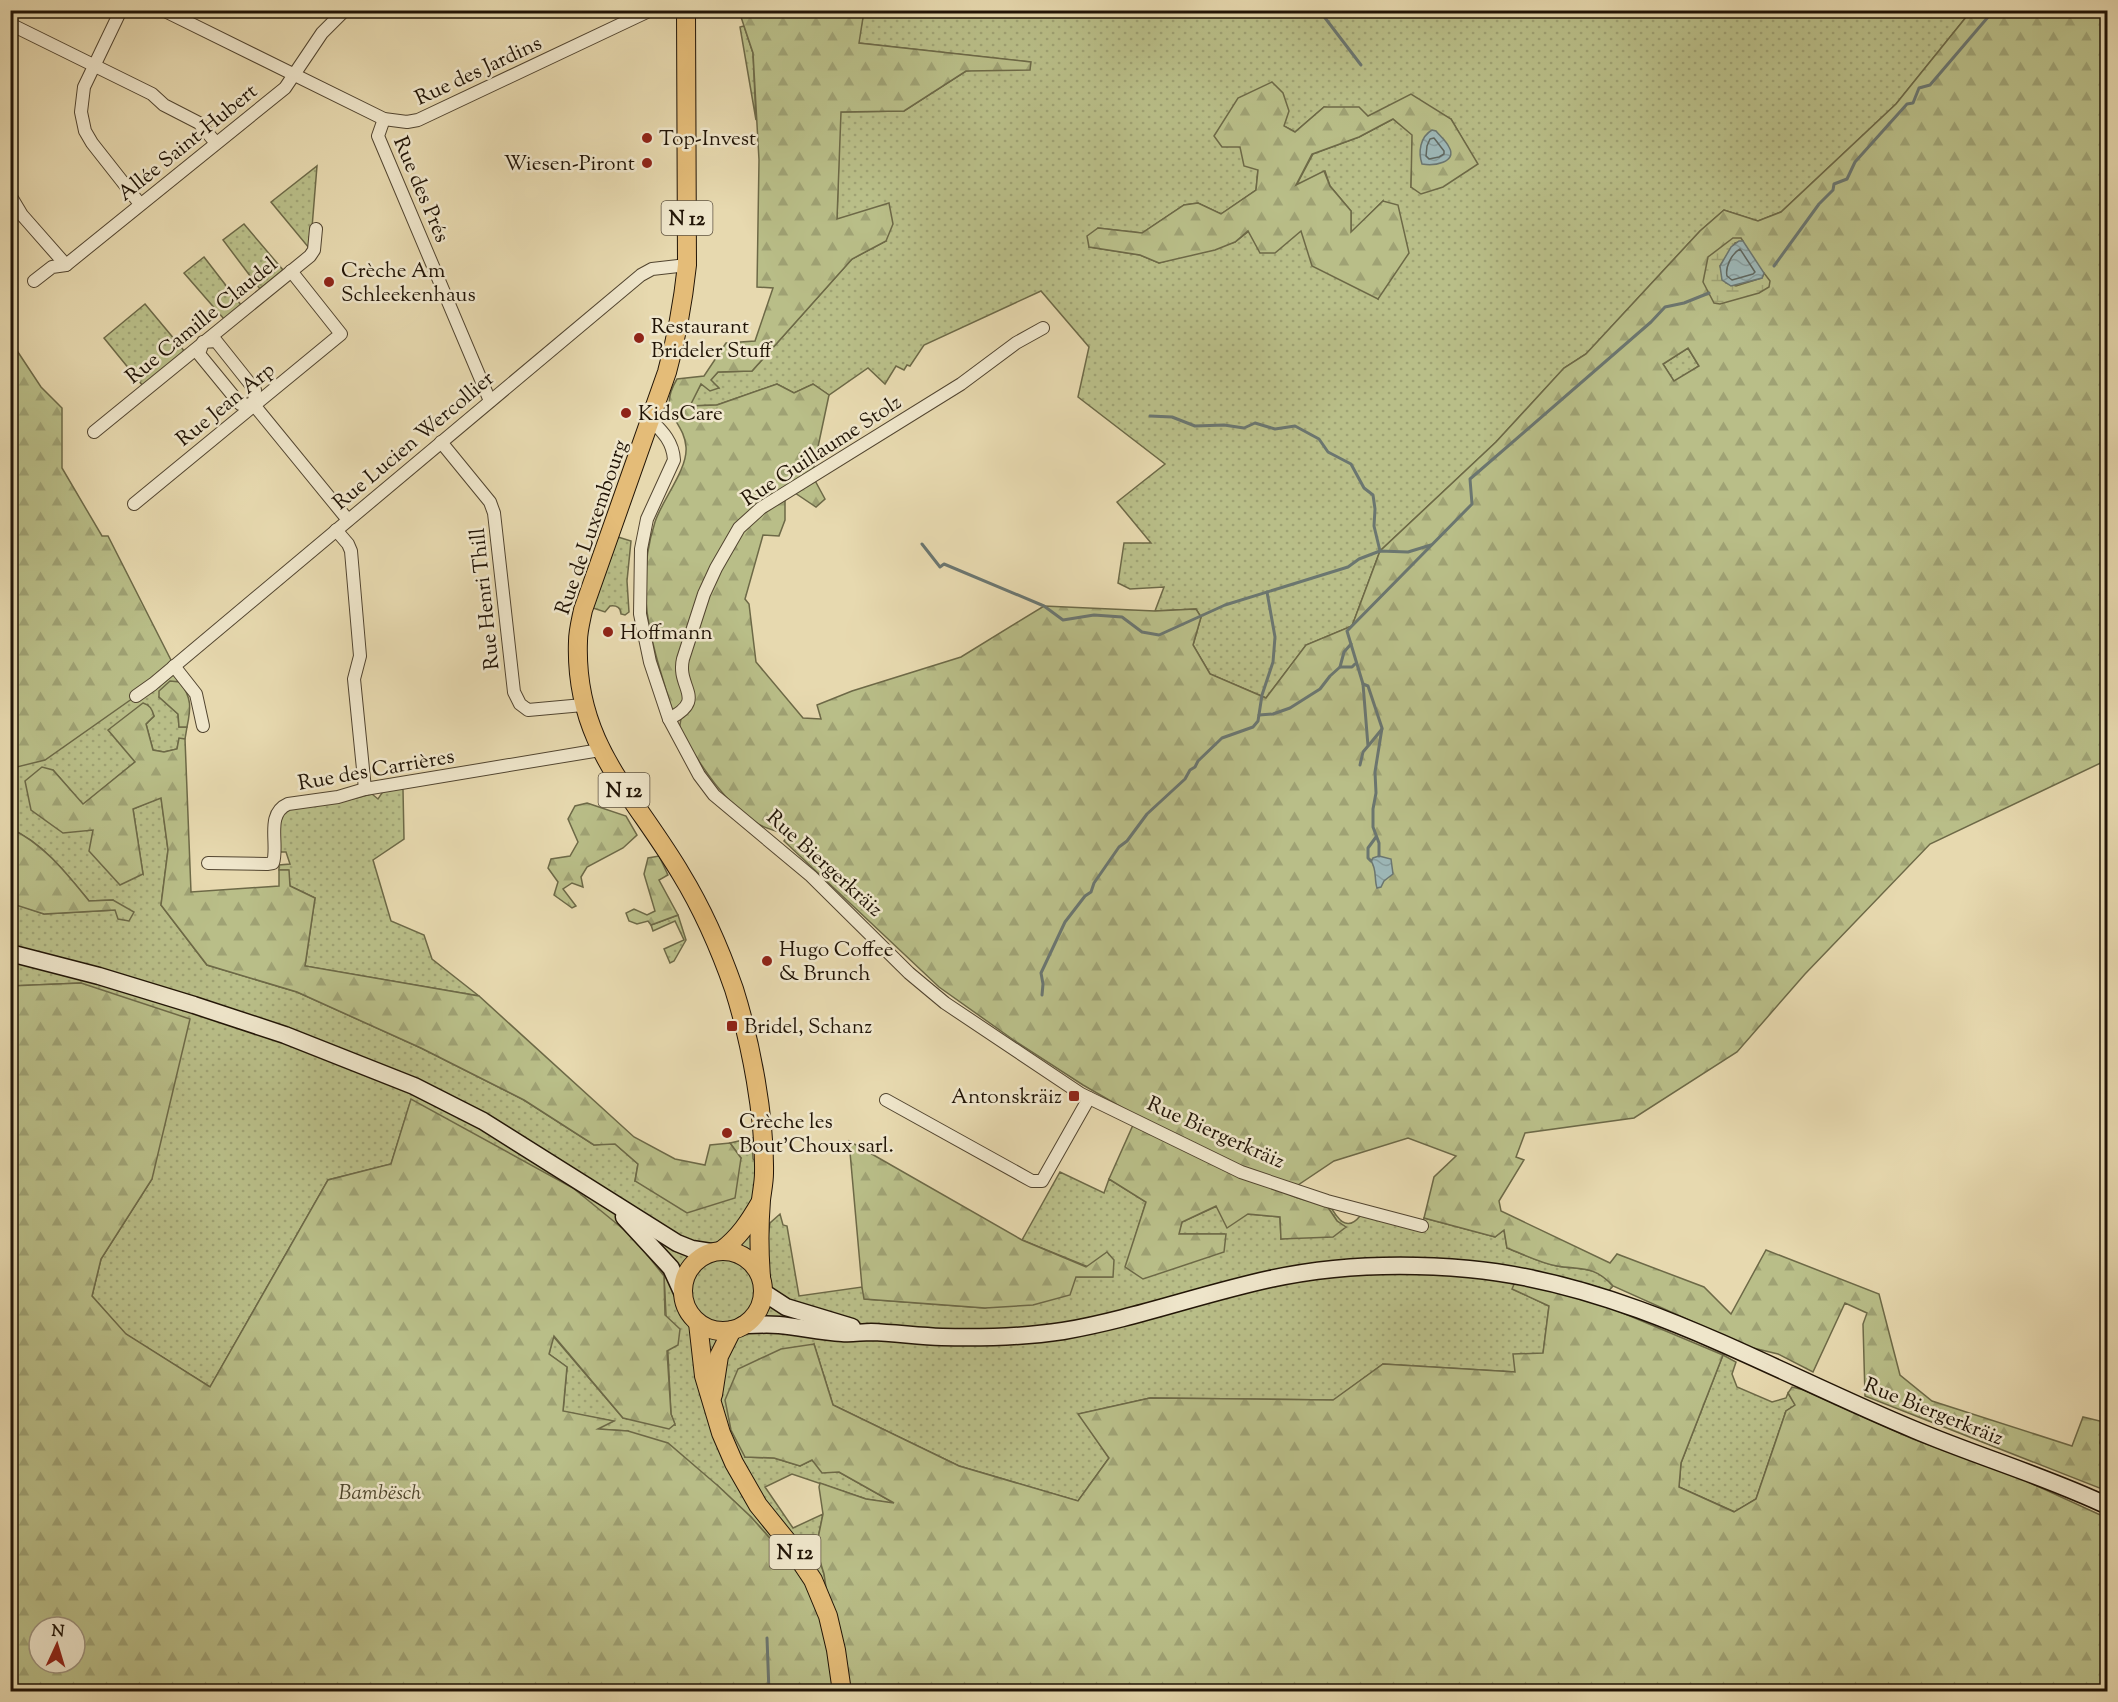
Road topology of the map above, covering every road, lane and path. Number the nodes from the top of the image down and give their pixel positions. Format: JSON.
{"nodes":[{"id":1,"x":121,"y":10,"type":"edge"},
{"id":2,"x":164,"y":10,"type":"edge"},
{"id":3,"x":345,"y":10,"type":"edge"},
{"id":4,"x":651,"y":10,"type":"edge"},
{"id":5,"x":686,"y":10,"type":"edge"},
{"id":6,"x":10,"y":24,"type":"edge"},
{"id":7,"x":94,"y":65,"type":"junction"},
{"id":8,"x":295,"y":75,"type":"junction"},
{"id":9,"x":384,"y":119,"type":"junction"},
{"id":10,"x":216,"y":143,"type":"junction"},
{"id":11,"x":10,"y":195,"type":"edge"},
{"id":12,"x":140,"y":204,"type":"junction"},
{"id":13,"x":316,"y":229,"type":"dead end"},
{"id":14,"x":66,"y":265,"type":"junction"},
{"id":15,"x":687,"y":265,"type":"junction"},
{"id":16,"x":291,"y":272,"type":"junction"},
{"id":17,"x":34,"y":281,"type":"dead end"},
{"id":18,"x":1043,"y":328,"type":"dead end"},
{"id":19,"x":203,"y":342,"type":"junction"},
{"id":20,"x":490,"y":400,"type":"junction"},
{"id":21,"x":254,"y":405,"type":"junction"},
{"id":22,"x":651,"y":420,"type":"junction"},
{"id":23,"x":94,"y":432,"type":"dead end"},
{"id":24,"x":441,"y":442,"type":"junction"},
{"id":25,"x":134,"y":504,"type":"dead end"},
{"id":26,"x":348,"y":520,"type":"junction"},
{"id":27,"x":336,"y":530,"type":"junction"},
{"id":28,"x":174,"y":666,"type":"junction"},
{"id":29,"x":136,"y":696,"type":"dead end"},
{"id":30,"x":583,"y":705,"type":"junction"},
{"id":31,"x":669,"y":719,"type":"junction"},
{"id":32,"x":203,"y":726,"type":"dead end"},
{"id":33,"x":600,"y":750,"type":"junction"},
{"id":34,"x":366,"y":789,"type":"junction"},
{"id":35,"x":208,"y":863,"type":"dead end"},
{"id":36,"x":10,"y":953,"type":"edge"},
{"id":37,"x":1089,"y":1098,"type":"junction"},
{"id":38,"x":886,"y":1100,"type":"dead end"},
{"id":39,"x":609,"y":1201,"type":"junction"},
{"id":40,"x":761,"y":1201,"type":"junction"},
{"id":41,"x":1422,"y":1226,"type":"dead end"},
{"id":42,"x":716,"y":1251,"type":"junction"},
{"id":43,"x":762,"y":1285,"type":"junction"},
{"id":44,"x":682,"y":1292,"type":"junction"},
{"id":45,"x":698,"y":1323,"type":"junction"},
{"id":46,"x":737,"y":1328,"type":"junction"},
{"id":47,"x":870,"y":1332,"type":"junction"},
{"id":48,"x":712,"y":1403,"type":"junction"},
{"id":49,"x":2108,"y":1506,"type":"edge"},
{"id":50,"x":842,"y":1692,"type":"edge"}],
"edges":[{"from":1,"to":7,"type":"street"},
{"from":2,"to":8,"type":"street","name":"Rue des Prés"},
{"from":3,"to":8,"type":"street","name":"Allée Saint-Hubert"},
{"from":4,"to":9,"type":"street","name":"Rue des Jardins"},
{"from":5,"to":15,"type":"main road","name":"Rue de Luxembourg","number":"N 12"},
{"from":6,"to":7,"type":"street"},
{"from":7,"to":10,"type":"street"},
{"from":7,"to":12,"type":"street"},
{"from":8,"to":9,"type":"street","name":"Rue des Prés"},
{"from":8,"to":10,"type":"street","name":"Allée Saint-Hubert"},
{"from":9,"to":20,"type":"street","name":"Rue des Prés"},
{"from":10,"to":12,"type":"street","name":"Allée Saint-Hubert"},
{"from":11,"to":14,"type":"street"},
{"from":12,"to":14,"type":"street","name":"Allée Saint-Hubert"},
{"from":13,"to":16,"type":"street","name":"Rue Camille Claudel"},
{"from":14,"to":17,"type":"street","name":"Allée Saint-Hubert"},
{"from":15,"to":20,"type":"street","name":"Rue Lucien Wercollier"},
{"from":15,"to":22,"type":"main road","name":"Rue de Luxembourg","number":"N 12"},
{"from":16,"to":19,"type":"street","name":"Rue Camille Claudel"},
{"from":16,"to":21,"type":"street","name":"Rue Jean Arp"},
{"from":18,"to":31,"type":"street","name":"Rue Guillaume Stolz"},
{"from":19,"to":21,"type":"street"},
{"from":19,"to":21,"type":"street"},
{"from":19,"to":23,"type":"street","name":"Rue Camille Claudel"},
{"from":20,"to":24,"type":"street","name":"Rue Lucien Wercollier"},
{"from":21,"to":25,"type":"street","name":"Rue Jean Arp"},
{"from":21,"to":26,"type":"street"},
{"from":22,"to":30,"type":"main road","name":"Rue de Luxembourg","number":"N 12"},
{"from":22,"to":31,"type":"street","name":"Rue Biergerkräiz"},
{"from":24,"to":26,"type":"street","name":"Rue Lucien Wercollier"},
{"from":24,"to":30,"type":"street","name":"Rue Henri Thill"},
{"from":26,"to":27,"type":"street","name":"Rue Lucien Wercollier"},
{"from":27,"to":28,"type":"street","name":"Rue Lucien Wercollier"},
{"from":27,"to":34,"type":"street"},
{"from":28,"to":29,"type":"street","name":"Rue Lucien Wercollier"},
{"from":28,"to":32,"type":"street"},
{"from":30,"to":33,"type":"main road","name":"Rue de Luxembourg","number":"N 12"},
{"from":31,"to":37,"type":"street","name":"Rue Biergerkräiz"},
{"from":33,"to":34,"type":"street","name":"Rue des Carrières"},
{"from":33,"to":40,"type":"main road","name":"Rue de Luxembourg","number":"N 12"},
{"from":34,"to":35,"type":"street","name":"Rue des Carrières"},
{"from":36,"to":39,"type":"main road"},
{"from":37,"to":38,"type":"street"},
{"from":37,"to":41,"type":"street","name":"Rue Biergerkräiz"},
{"from":39,"to":42,"type":"main road"},
{"from":39,"to":44,"type":"main road"},
{"from":40,"to":42,"type":"main road","name":"Rue de Luxembourg","number":"N 12"},
{"from":40,"to":43,"type":"main road","name":"Rue de Luxembourg","number":"N 12"},
{"from":42,"to":43,"type":"main road"},
{"from":42,"to":44,"type":"main road"},
{"from":43,"to":46,"type":"main road"},
{"from":43,"to":47,"type":"main road"},
{"from":44,"to":45,"type":"main road"},
{"from":45,"to":46,"type":"main road"},
{"from":45,"to":48,"type":"main road","number":"N 12"},
{"from":46,"to":47,"type":"main road"},
{"from":46,"to":48,"type":"main road","number":"N 12"},
{"from":47,"to":49,"type":"main road","name":"Rue Biergerkräiz"},
{"from":48,"to":50,"type":"main road","number":"N 12"}]}
